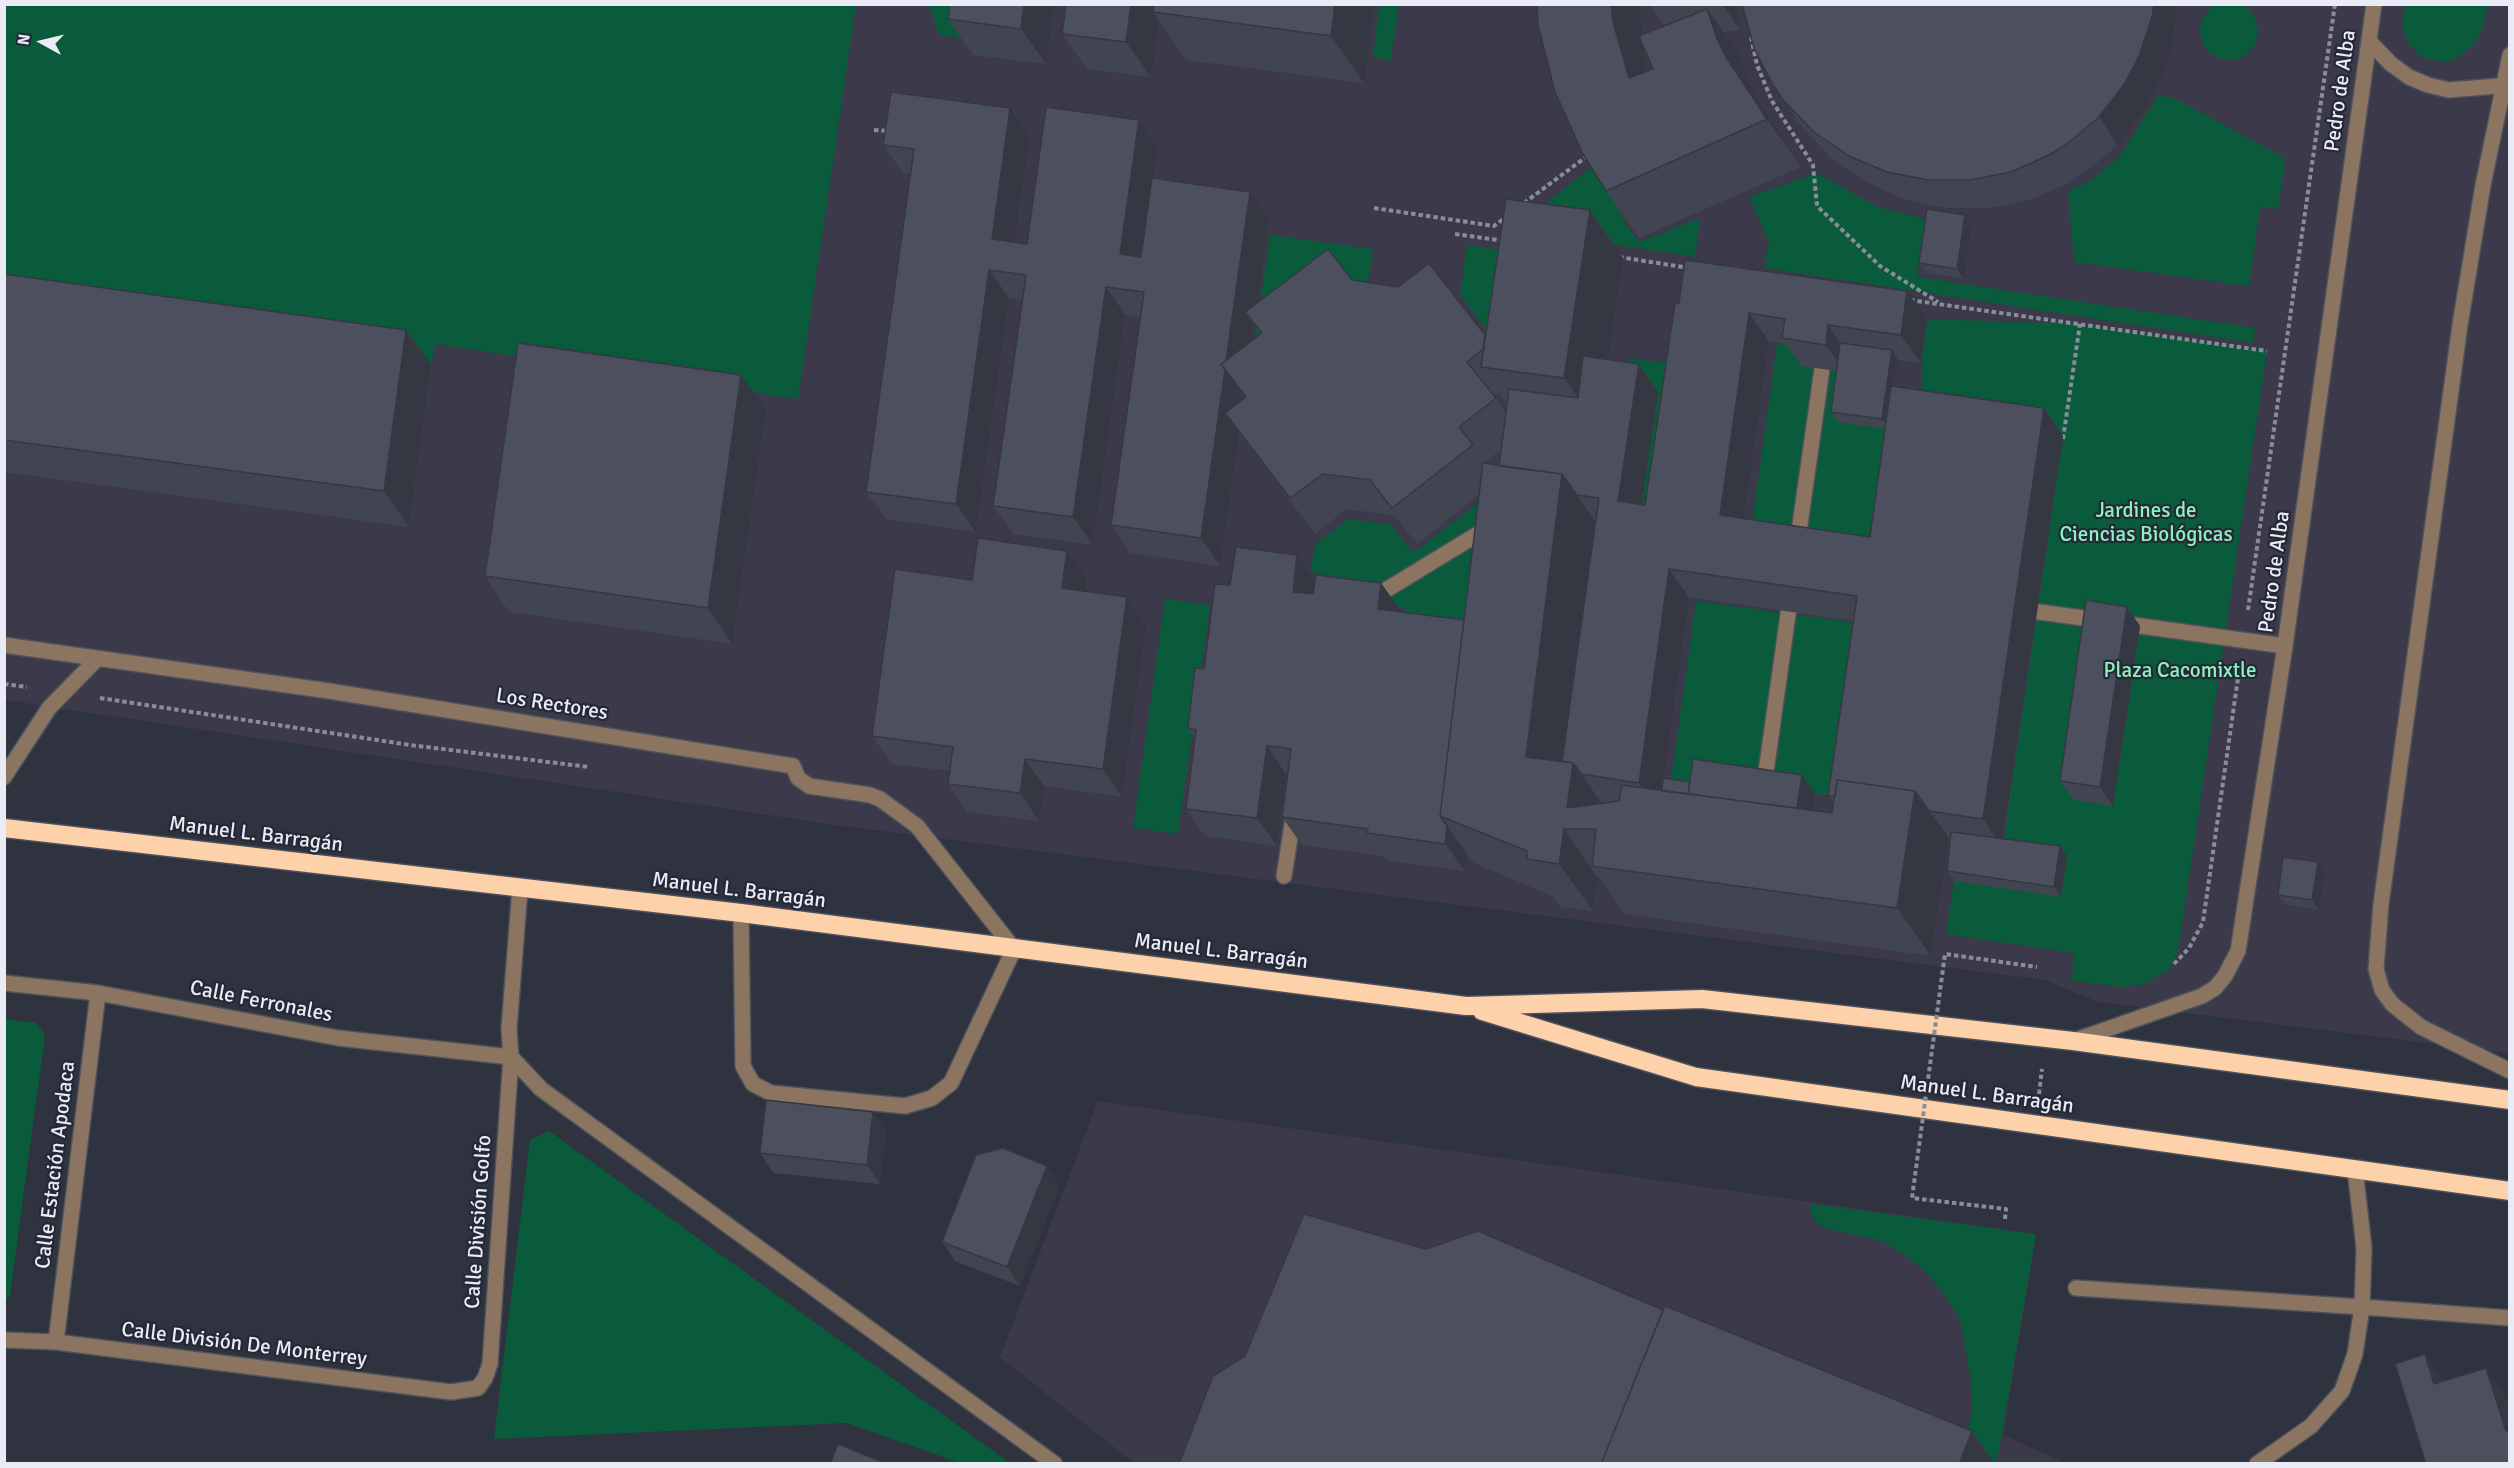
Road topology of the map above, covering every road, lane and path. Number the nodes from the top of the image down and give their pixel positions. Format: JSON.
{"nodes":[{"id":1,"x":2335,"y":4,"type":"edge"},
{"id":2,"x":2374,"y":4,"type":"edge"},
{"id":3,"x":1749,"y":26,"type":"edge"},
{"id":4,"x":2369,"y":41,"type":"junction"},
{"id":5,"x":2510,"y":55,"type":"edge"},
{"id":6,"x":2506,"y":85,"type":"edge"},
{"id":7,"x":874,"y":129,"type":"dead end"},
{"id":8,"x":893,"y":132,"type":"edge"},
{"id":9,"x":1586,"y":157,"type":"edge"},
{"id":10,"x":1522,"y":205,"type":"edge"},
{"id":11,"x":1374,"y":208,"type":"dead end"},
{"id":12,"x":1513,"y":212,"type":"edge"},
{"id":13,"x":1455,"y":234,"type":"dead end"},
{"id":14,"x":1508,"y":242,"type":"edge"},
{"id":15,"x":1613,"y":257,"type":"dead end"},
{"id":16,"x":1690,"y":279,"type":"edge"},
{"id":17,"x":1907,"y":299,"type":"edge"},
{"id":18,"x":1941,"y":304,"type":"junction"},
{"id":19,"x":2267,"y":351,"type":"dead end"},
{"id":20,"x":1822,"y":369,"type":"edge"},
{"id":21,"x":1507,"y":517,"type":"edge"},
{"id":22,"x":1796,"y":556,"type":"edge"},
{"id":23,"x":1793,"y":580,"type":"edge"},
{"id":24,"x":2006,"y":607,"type":"edge"},
{"id":25,"x":1364,"y":620,"type":"edge"},
{"id":26,"x":2244,"y":640,"type":"junction"},
{"id":27,"x":4,"y":645,"type":"edge"},
{"id":28,"x":2285,"y":646,"type":"junction"},
{"id":29,"x":98,"y":659,"type":"junction"},
{"id":30,"x":4,"y":684,"type":"edge"},
{"id":31,"x":65,"y":693,"type":"junction"},
{"id":32,"x":596,"y":768,"type":"dead end"},
{"id":33,"x":4,"y":777,"type":"edge"},
{"id":34,"x":1764,"y":786,"type":"edge"},
{"id":35,"x":1296,"y":798,"type":"edge"},
{"id":36,"x":4,"y":828,"type":"edge"},
{"id":37,"x":1284,"y":876,"type":"dead end"},
{"id":38,"x":520,"y":888,"type":"junction"},
{"id":39,"x":741,"y":914,"type":"junction"},
{"id":40,"x":1014,"y":949,"type":"junction"},
{"id":41,"x":2174,"y":964,"type":"dead end"},
{"id":42,"x":2037,"y":966,"type":"dead end"},
{"id":43,"x":4,"y":982,"type":"edge"},
{"id":44,"x":98,"y":993,"type":"junction"},
{"id":45,"x":1466,"y":1006,"type":"junction"},
{"id":46,"x":2045,"y":1039,"type":"junction"},
{"id":47,"x":2073,"y":1041,"type":"junction"},
{"id":48,"x":511,"y":1057,"type":"junction"},
{"id":49,"x":2510,"y":1071,"type":"edge"},
{"id":50,"x":2510,"y":1101,"type":"edge"},
{"id":51,"x":2035,"y":1125,"type":"junction"},
{"id":52,"x":2355,"y":1169,"type":"junction"},
{"id":53,"x":2510,"y":1191,"type":"edge"},
{"id":54,"x":2004,"y":1219,"type":"dead end"},
{"id":55,"x":2076,"y":1288,"type":"dead end"},
{"id":56,"x":2362,"y":1307,"type":"junction"},
{"id":57,"x":2510,"y":1318,"type":"edge"},
{"id":58,"x":4,"y":1340,"type":"edge"},
{"id":59,"x":56,"y":1342,"type":"junction"},
{"id":60,"x":478,"y":1388,"type":"joint"},
{"id":61,"x":1055,"y":1464,"type":"edge"},
{"id":62,"x":2257,"y":1464,"type":"edge"}],
"edges":[{"from":1,"to":26,"type":"path"},
{"from":2,"to":4,"type":"street","name":"Pedro de Alba"},
{"from":3,"to":18,"type":"path"},
{"from":4,"to":6,"type":"street"},
{"from":4,"to":28,"type":"street","name":"Pedro de Alba"},
{"from":5,"to":6,"type":"street"},
{"from":6,"to":49,"type":"street"},
{"from":7,"to":8,"type":"path"},
{"from":9,"to":10,"type":"path"},
{"from":11,"to":12,"type":"path"},
{"from":13,"to":14,"type":"path"},
{"from":15,"to":16,"type":"path"},
{"from":17,"to":18,"type":"path"},
{"from":18,"to":19,"type":"path"},
{"from":20,"to":22,"type":"street"},
{"from":21,"to":25,"type":"street"},
{"from":23,"to":34,"type":"street"},
{"from":24,"to":26,"type":"street"},
{"from":26,"to":28,"type":"street"},
{"from":26,"to":41,"type":"path"},
{"from":27,"to":29,"type":"street","name":"Los Rectores"},
{"from":28,"to":47,"type":"street","name":"Pedro de Alba"},
{"from":29,"to":31,"type":"street"},
{"from":29,"to":40,"type":"street","name":"Los Rectores"},
{"from":30,"to":31,"type":"path"},
{"from":31,"to":32,"type":"path"},
{"from":31,"to":33,"type":"street"},
{"from":35,"to":37,"type":"street"},
{"from":36,"to":38,"type":"highway","name":"Manuel L. Barragán"},
{"from":38,"to":39,"type":"highway","name":"Manuel L. Barragán"},
{"from":38,"to":48,"type":"street","name":"Calle División Golfo"},
{"from":39,"to":40,"type":"highway","name":"Manuel L. Barragán"},
{"from":39,"to":40,"type":"street"},
{"from":40,"to":45,"type":"highway","name":"Manuel L. Barragán"},
{"from":42,"to":54,"type":"path","bridge":true},
{"from":43,"to":44,"type":"street","name":"Calle Ferronales"},
{"from":44,"to":48,"type":"street","name":"Calle Ferronales"},
{"from":44,"to":59,"type":"street","name":"Calle Estación Apodaca"},
{"from":45,"to":46,"type":"highway","name":"Manuel L. Barragán"},
{"from":45,"to":51,"type":"highway","name":"Manuel L. Barragán"},
{"from":46,"to":47,"type":"highway","name":"Manuel L. Barragán"},
{"from":46,"to":51,"type":"path"},
{"from":47,"to":50,"type":"highway","name":"Manuel L. Barragán"},
{"from":48,"to":60,"type":"street","name":"Calle División Golfo"},
{"from":48,"to":61,"type":"street"},
{"from":51,"to":52,"type":"highway","name":"Manuel L. Barragán"},
{"from":52,"to":53,"type":"highway","name":"Manuel L. Barragán"},
{"from":52,"to":56,"type":"street"},
{"from":55,"to":56,"type":"street"},
{"from":56,"to":57,"type":"street"},
{"from":56,"to":62,"type":"street"},
{"from":58,"to":59,"type":"street","name":"Calle División De Monterrey"},
{"from":59,"to":60,"type":"street","name":"Calle División De Monterrey"}]}
